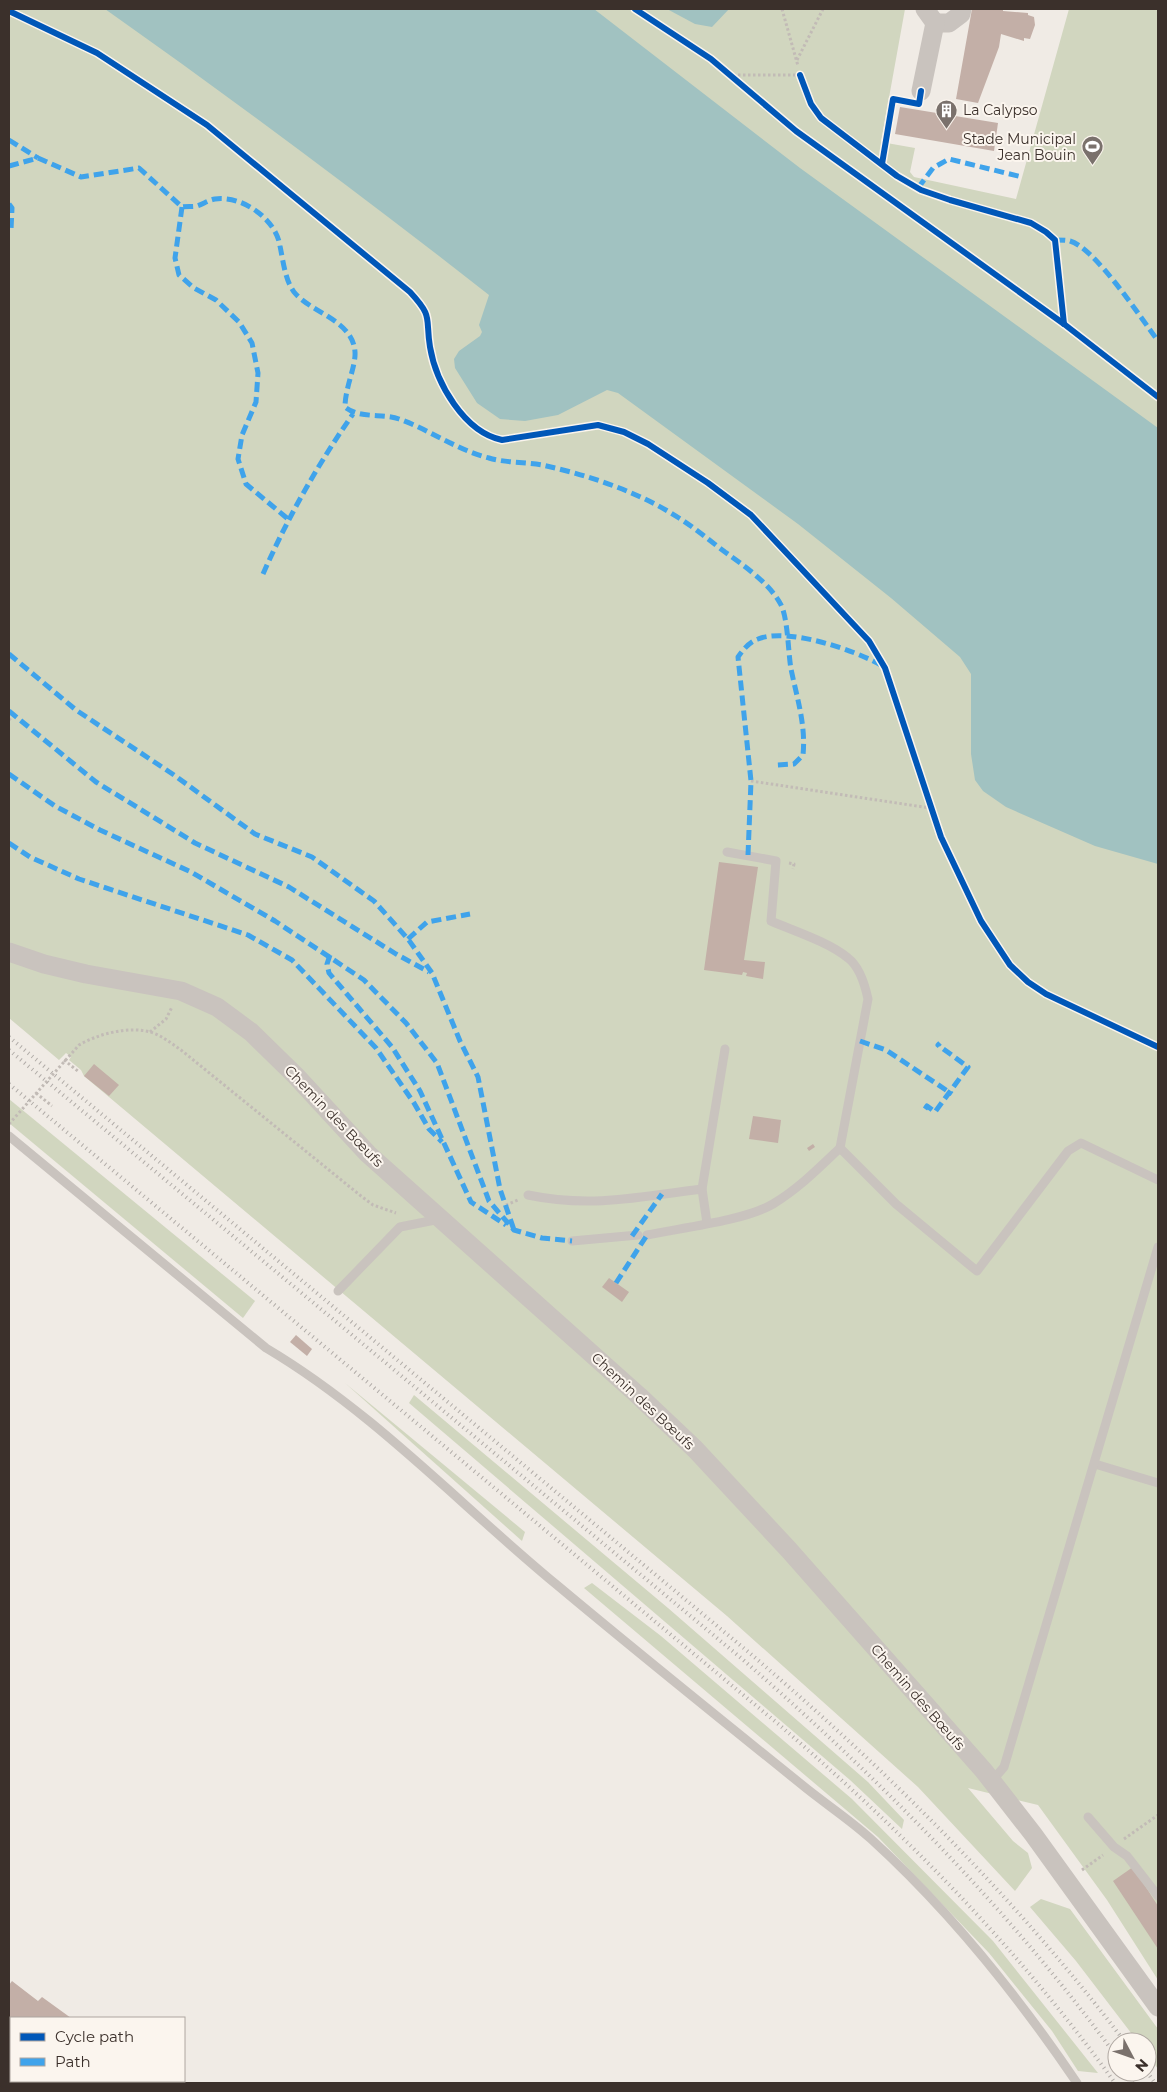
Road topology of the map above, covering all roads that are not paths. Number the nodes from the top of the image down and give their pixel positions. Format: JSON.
{"nodes":[{"id":1,"x":962,"y":9,"type":"edge"},
{"id":2,"x":930,"y":16,"type":"edge"},
{"id":3,"x":921,"y":91,"type":"dead end"},
{"id":4,"x":727,"y":852,"type":"dead end"},
{"id":5,"x":9,"y":952,"type":"edge"},
{"id":6,"x":725,"y":1049,"type":"dead end"},
{"id":7,"x":9,"y":1136,"type":"edge"},
{"id":8,"x":840,"y":1148,"type":"junction"},
{"id":9,"x":1158,"y":1180,"type":"edge"},
{"id":10,"x":702,"y":1189,"type":"junction"},
{"id":11,"x":528,"y":1196,"type":"dead end"},
{"id":12,"x":436,"y":1213,"type":"junction"},
{"id":13,"x":706,"y":1224,"type":"junction"},
{"id":14,"x":572,"y":1241,"type":"dead end"},
{"id":15,"x":1158,"y":1247,"type":"edge"},
{"id":16,"x":338,"y":1291,"type":"dead end"},
{"id":17,"x":1095,"y":1464,"type":"junction"},
{"id":18,"x":1158,"y":1483,"type":"edge"},
{"id":19,"x":992,"y":1781,"type":"junction"},
{"id":20,"x":1088,"y":1817,"type":"dead end"},
{"id":21,"x":1158,"y":1896,"type":"edge"},
{"id":22,"x":1158,"y":2007,"type":"edge"},
{"id":23,"x":1077,"y":2083,"type":"edge"}],
"edges":[{"from":1,"to":2,"type":"street"},
{"from":2,"to":3,"type":"street"},
{"from":4,"to":8,"type":"lane"},
{"from":5,"to":12,"type":"street","name":"Chemin des Bœufs"},
{"from":6,"to":10,"type":"lane"},
{"from":7,"to":23,"type":"lane"},
{"from":8,"to":9,"type":"lane"},
{"from":8,"to":13,"type":"lane"},
{"from":10,"to":11,"type":"lane"},
{"from":10,"to":13,"type":"lane"},
{"from":12,"to":16,"type":"lane"},
{"from":12,"to":19,"type":"street","name":"Chemin des Bœufs"},
{"from":13,"to":14,"type":"lane"},
{"from":15,"to":17,"type":"lane"},
{"from":17,"to":18,"type":"lane"},
{"from":17,"to":19,"type":"lane"},
{"from":19,"to":22,"type":"street","name":"Chemin des Bœufs"},
{"from":20,"to":21,"type":"lane"}]}
